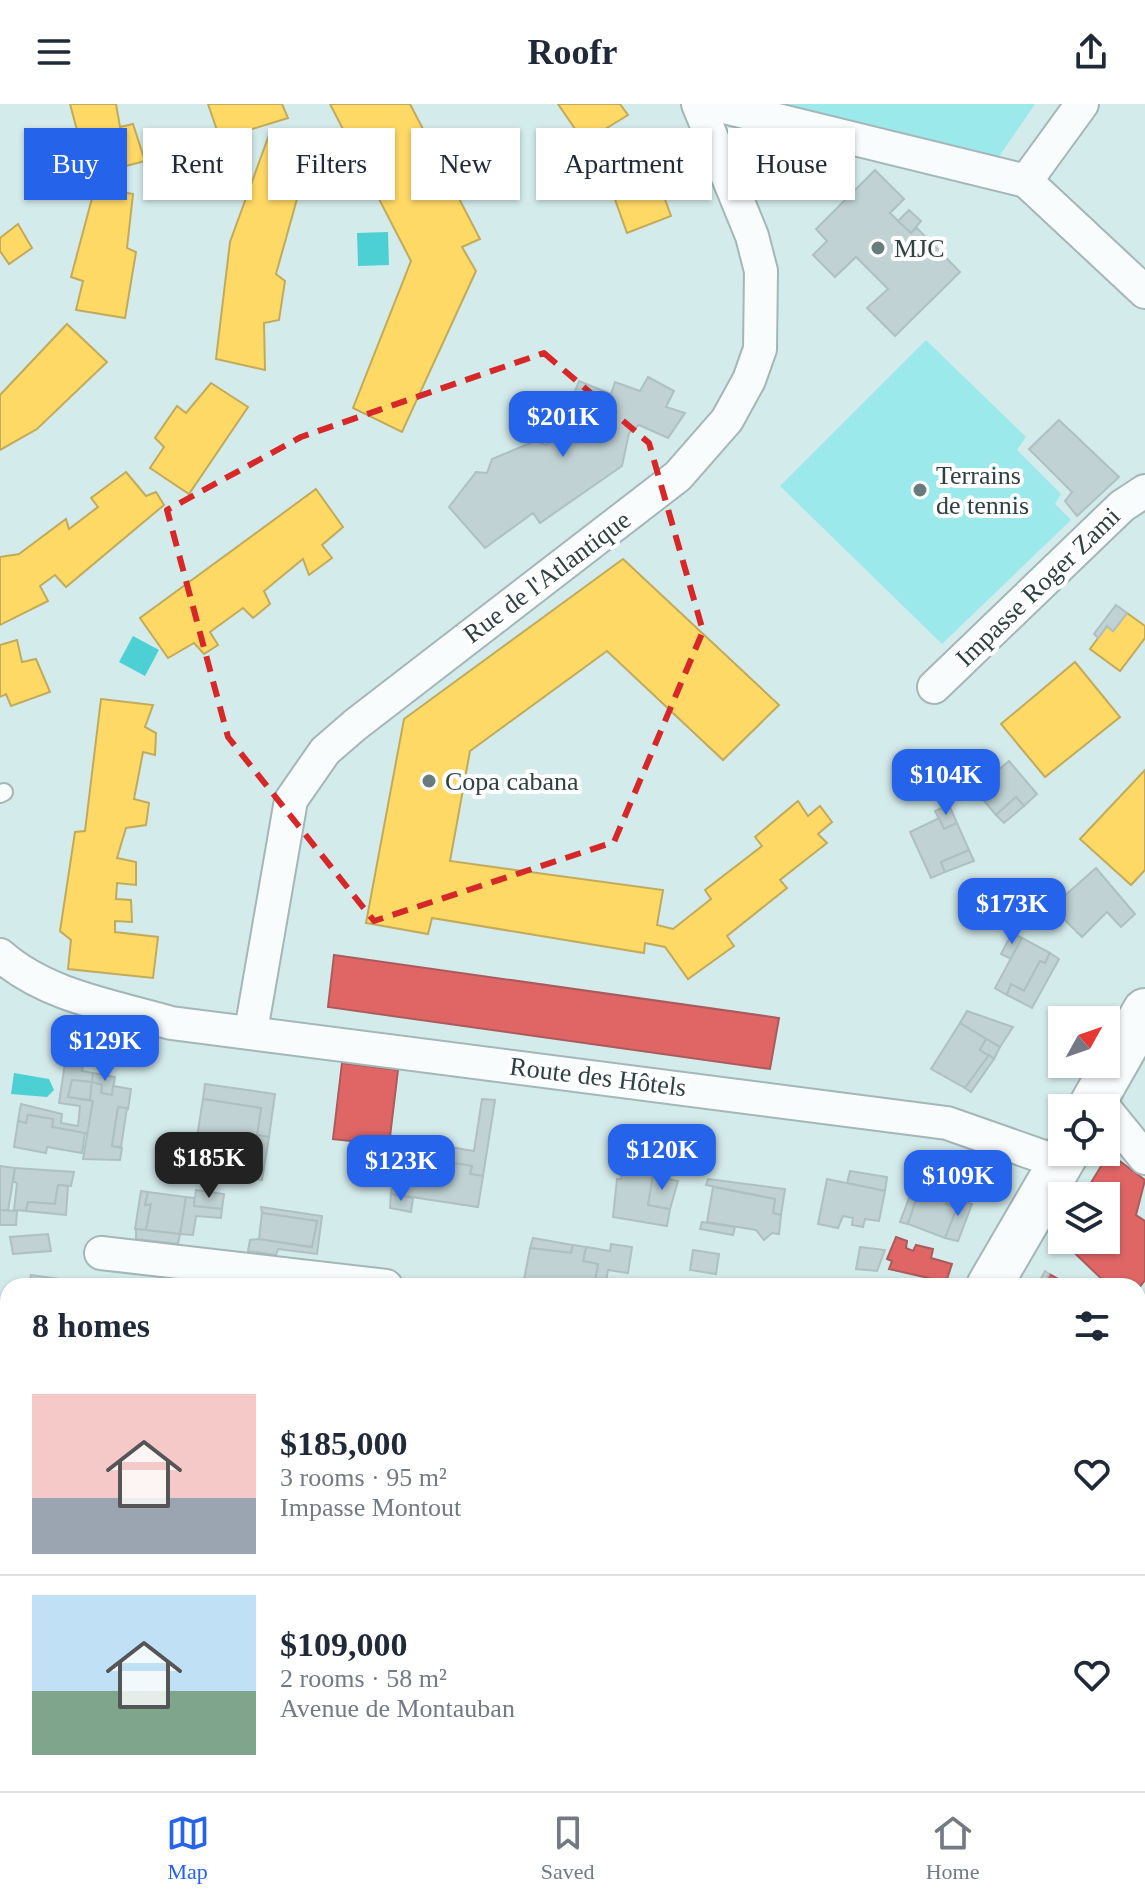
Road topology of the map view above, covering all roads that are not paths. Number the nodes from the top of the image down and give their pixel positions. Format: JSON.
{"nodes":[{"id":1,"x":698,"y":104,"type":"edge"},
{"id":2,"x":712,"y":104,"type":"edge"},
{"id":3,"x":1082,"y":104,"type":"edge"},
{"id":4,"x":1026,"y":181,"type":"junction"},
{"id":5,"x":1145,"y":292,"type":"edge"},
{"id":6,"x":1145,"y":491,"type":"edge"},
{"id":7,"x":934,"y":687,"type":"dead end"},
{"id":8,"x":0,"y":955,"type":"edge"},
{"id":9,"x":1145,"y":1011,"type":"edge"},
{"id":10,"x":251,"y":1031,"type":"junction"},
{"id":11,"x":1105,"y":1094,"type":"edge"},
{"id":12,"x":1120,"y":1130,"type":"edge"},
{"id":13,"x":1048,"y":1153,"type":"edge"},
{"id":14,"x":1145,"y":1158,"type":"edge"},
{"id":15,"x":1059,"y":1166,"type":"edge"},
{"id":16,"x":101,"y":1253,"type":"dead end"},
{"id":17,"x":317,"y":1278,"type":"edge"},
{"id":18,"x":994,"y":1278,"type":"edge"}],
"edges":[{"from":1,"to":10,"type":"street","name":"Rue de l'Atlantique"},
{"from":2,"to":4,"type":"street"},
{"from":3,"to":4,"type":"street"},
{"from":4,"to":5,"type":"street"},
{"from":6,"to":7,"type":"street","name":"Impasse Roger Zami"},
{"from":8,"to":10,"type":"street","name":"Route des Hôtels"},
{"from":9,"to":11,"type":"main road"},
{"from":10,"to":13,"type":"street","name":"Route des Hôtels"},
{"from":12,"to":14,"type":"street"},
{"from":15,"to":18,"type":"main road"},
{"from":16,"to":17,"type":"street"}]}
